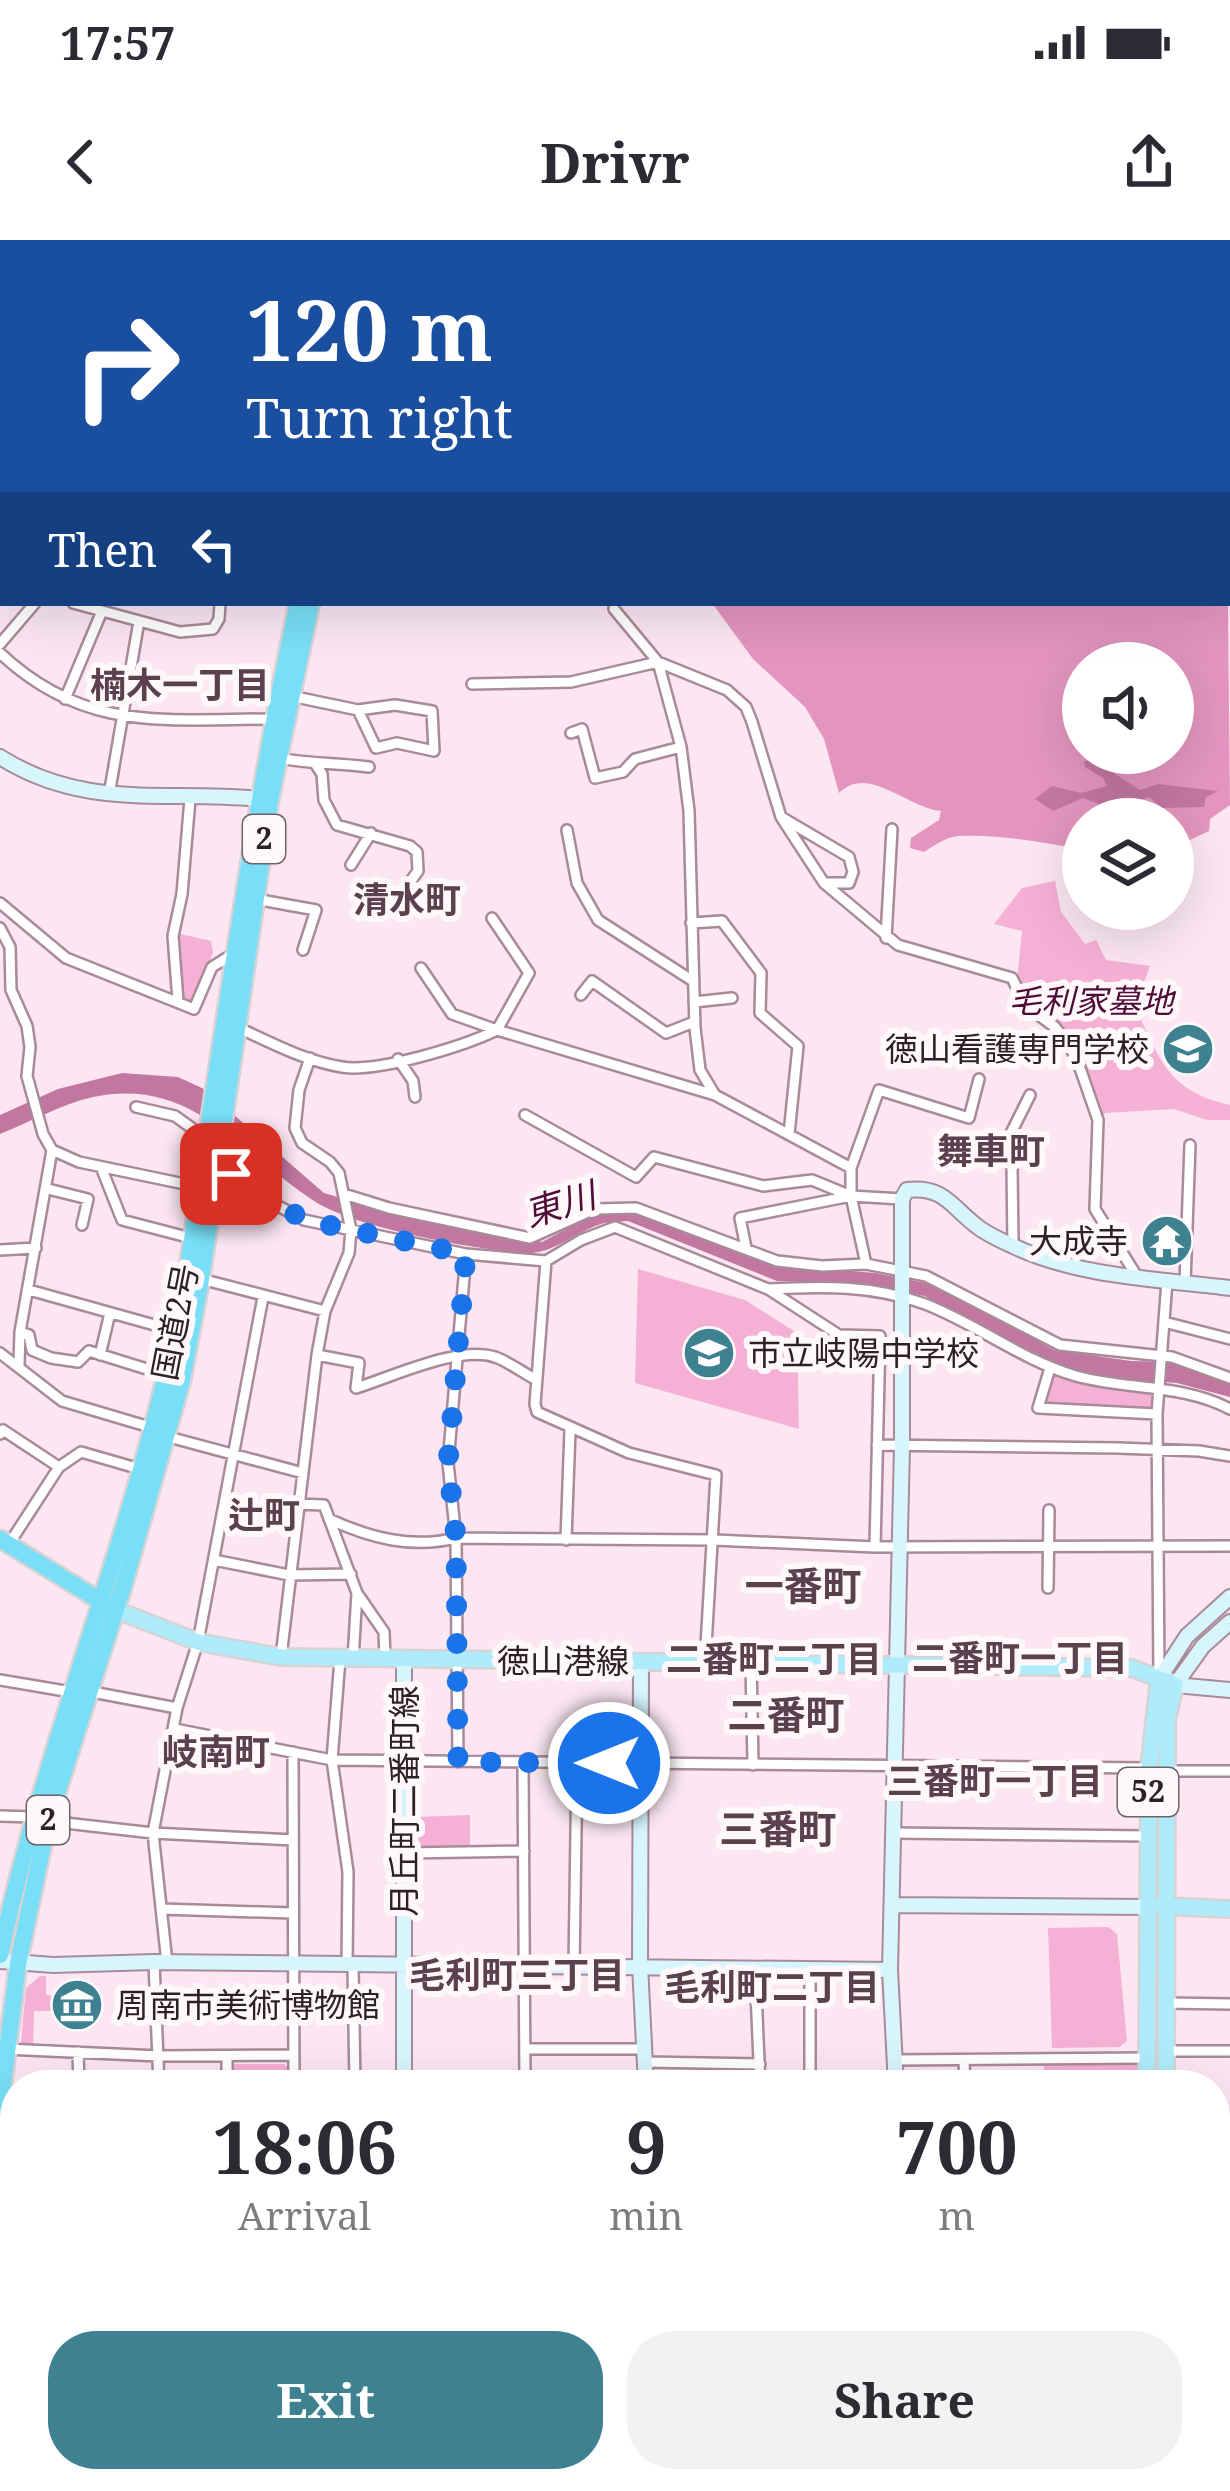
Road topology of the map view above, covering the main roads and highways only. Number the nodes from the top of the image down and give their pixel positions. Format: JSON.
{"nodes":[{"id":1,"x":297,"y":606,"type":"edge"},
{"id":2,"x":310,"y":606,"type":"edge"},
{"id":3,"x":265,"y":800,"type":"junction"},
{"id":4,"x":222,"y":1076,"type":"junction"},
{"id":5,"x":213,"y":1142,"type":"junction"},
{"id":6,"x":159,"y":1432,"type":"junction"},
{"id":7,"x":4,"y":1541,"type":"edge"},
{"id":8,"x":109,"y":1606,"type":"junction"},
{"id":9,"x":1158,"y":1770,"type":"junction"},
{"id":10,"x":1148,"y":1906,"type":"junction"},
{"id":11,"x":1168,"y":1906,"type":"junction"},
{"id":12,"x":1230,"y":1909,"type":"edge"},
{"id":13,"x":6,"y":1960,"type":"edge"},
{"id":14,"x":6,"y":2070,"type":"edge"},
{"id":15,"x":1147,"y":2070,"type":"edge"},
{"id":16,"x":1166,"y":2070,"type":"edge"}],
"edges":[{"from":1,"to":3,"type":"highway","name":"国道2号","number":"2"},
{"from":2,"to":3,"type":"highway","name":"国道2号","number":"2"},
{"from":3,"to":4,"type":"highway","name":"国道2号","number":"2"},
{"from":3,"to":4,"type":"highway","name":"国道2号","number":"2"},
{"from":4,"to":5,"type":"highway","name":"国道2号","number":"2"},
{"from":5,"to":6,"type":"highway","name":"国道2号","number":"2"},
{"from":5,"to":6,"type":"highway","name":"国道2号","number":"2"},
{"from":6,"to":8,"type":"highway","name":"国道2号","number":"2"},
{"from":6,"to":8,"type":"highway","name":"国道2号","number":"2"},
{"from":7,"to":8,"type":"highway"},
{"from":8,"to":9,"type":"main road","name":"徳山港線","number":"52"},
{"from":8,"to":13,"type":"highway","name":"国道2号","number":"2"},
{"from":9,"to":10,"type":"main road","number":"52"},
{"from":9,"to":11,"type":"main road","number":"52"},
{"from":10,"to":11,"type":"main road"},
{"from":10,"to":15,"type":"main road"},
{"from":11,"to":12,"type":"main road"},
{"from":11,"to":16,"type":"main road"},
{"from":13,"to":14,"type":"highway","name":"国道2号","number":"2"}]}
